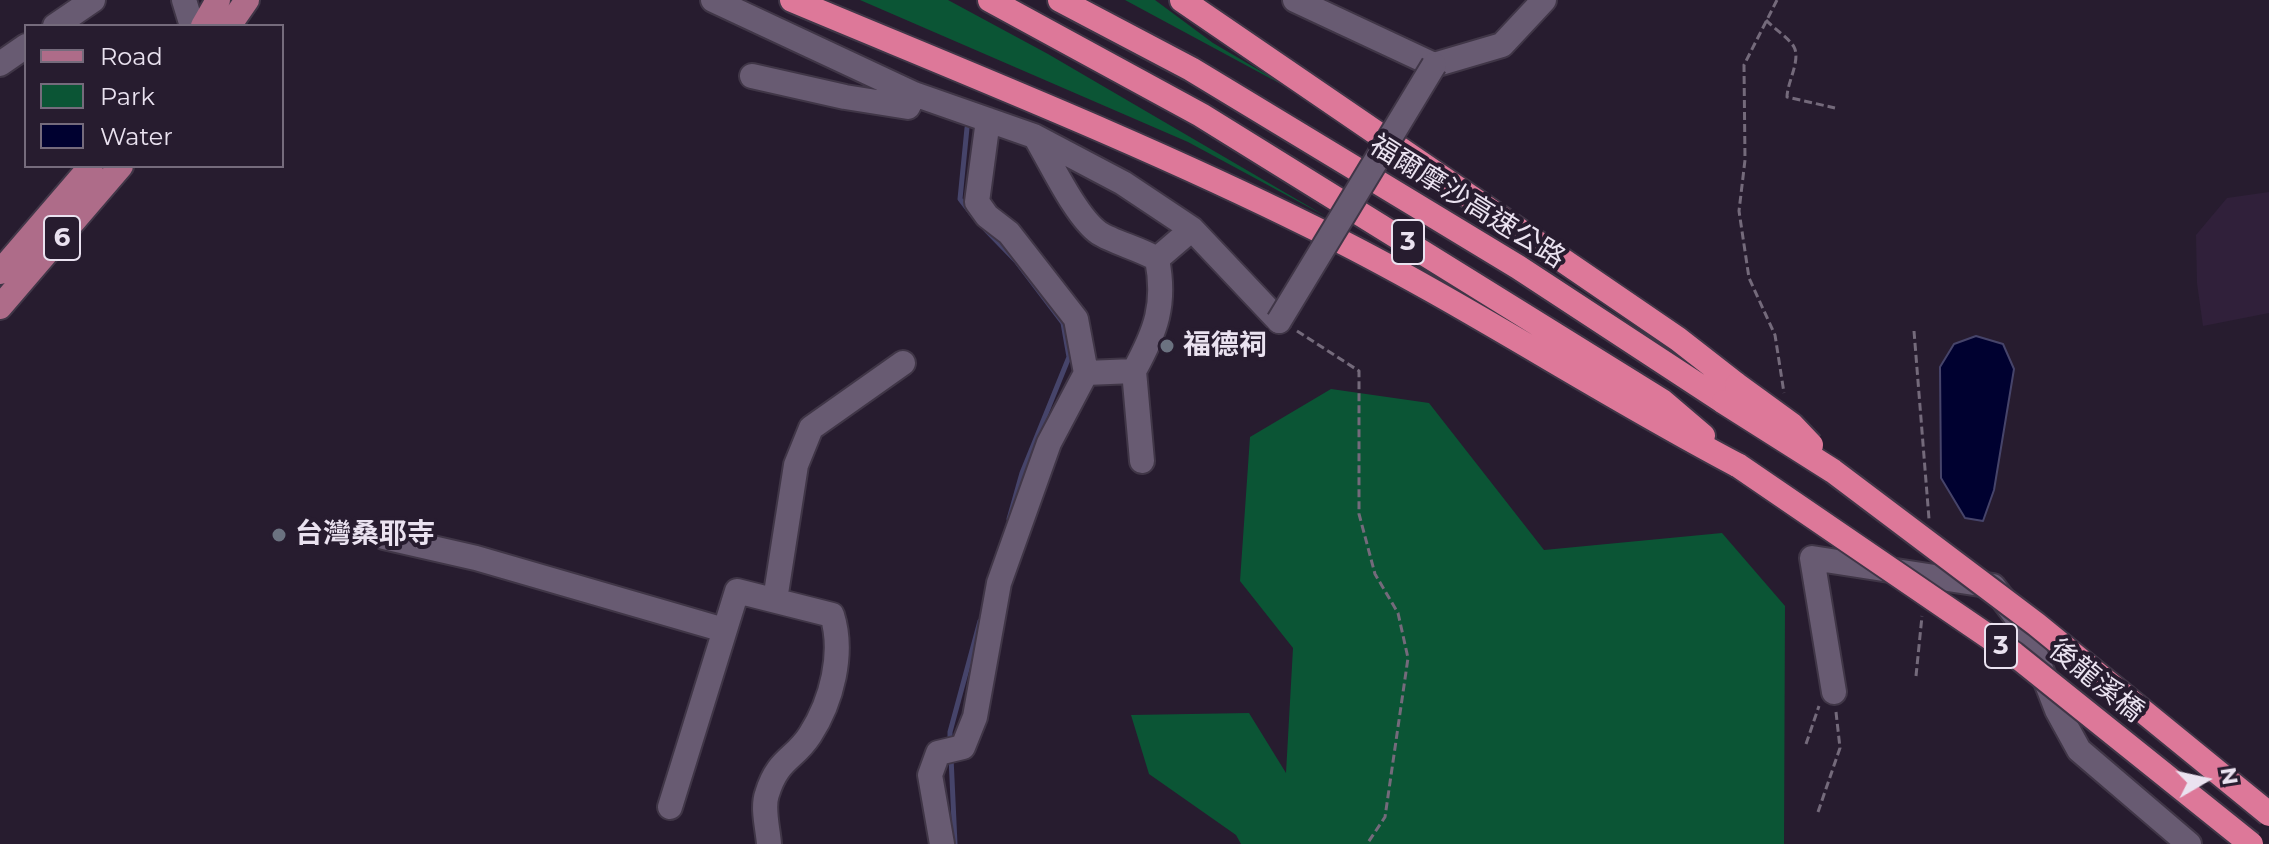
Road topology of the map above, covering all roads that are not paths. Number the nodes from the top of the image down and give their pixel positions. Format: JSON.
{"nodes":[{"id":1,"x":93,"y":0,"type":"edge"},
{"id":2,"x":184,"y":0,"type":"edge"},
{"id":3,"x":218,"y":0,"type":"edge"},
{"id":4,"x":247,"y":0,"type":"edge"},
{"id":5,"x":261,"y":0,"type":"edge"},
{"id":6,"x":713,"y":0,"type":"edge"},
{"id":7,"x":792,"y":0,"type":"edge"},
{"id":8,"x":990,"y":0,"type":"edge"},
{"id":9,"x":1060,"y":0,"type":"edge"},
{"id":10,"x":1182,"y":0,"type":"edge"},
{"id":11,"x":1295,"y":0,"type":"edge"},
{"id":12,"x":1544,"y":0,"type":"edge"},
{"id":13,"x":58,"y":24,"type":"edge"},
{"id":14,"x":191,"y":24,"type":"edge"},
{"id":15,"x":204,"y":24,"type":"edge"},
{"id":16,"x":230,"y":24,"type":"edge"},
{"id":17,"x":239,"y":24,"type":"edge"},
{"id":18,"x":24,"y":47,"type":"edge"},
{"id":19,"x":0,"y":64,"type":"edge"},
{"id":20,"x":1434,"y":65,"type":"junction"},
{"id":21,"x":752,"y":76,"type":"dead end"},
{"id":22,"x":914,"y":94,"type":"junction"},
{"id":23,"x":988,"y":120,"type":"junction"},
{"id":24,"x":1034,"y":136,"type":"junction"},
{"id":25,"x":90,"y":168,"type":"edge"},
{"id":26,"x":119,"y":168,"type":"edge"},
{"id":27,"x":78,"y":201,"type":"junction"},
{"id":28,"x":1192,"y":229,"type":"junction"},
{"id":29,"x":1157,"y":259,"type":"junction"},
{"id":30,"x":0,"y":272,"type":"edge"},
{"id":31,"x":0,"y":307,"type":"edge"},
{"id":32,"x":903,"y":363,"type":"dead end"},
{"id":33,"x":1134,"y":371,"type":"junction"},
{"id":34,"x":1086,"y":373,"type":"junction"},
{"id":35,"x":1731,"y":394,"type":"junction"},
{"id":36,"x":1142,"y":461,"type":"dead end"},
{"id":37,"x":1739,"y":466,"type":"junction"},
{"id":38,"x":384,"y":537,"type":"dead end"},
{"id":39,"x":775,"y":600,"type":"junction"},
{"id":40,"x":724,"y":630,"type":"junction"},
{"id":41,"x":1834,"y":692,"type":"road end"},
{"id":42,"x":670,"y":807,"type":"dead end"},
{"id":43,"x":2269,"y":814,"type":"edge"},
{"id":44,"x":769,"y":844,"type":"edge"},
{"id":45,"x":942,"y":844,"type":"edge"},
{"id":46,"x":2189,"y":844,"type":"edge"},
{"id":47,"x":2251,"y":844,"type":"edge"}],
"edges":[{"from":1,"to":13,"type":"street"},
{"from":2,"to":14,"type":"street"},
{"from":3,"to":15,"type":"main road"},
{"from":4,"to":16,"type":"main road"},
{"from":5,"to":17,"type":"street"},
{"from":6,"to":22,"type":"street"},
{"from":7,"to":37,"type":"highway"},
{"from":8,"to":37,"type":"highway","number":"3"},
{"from":9,"to":35,"type":"highway","name":"福爾摩沙高速公路","number":"3"},
{"from":10,"to":35,"type":"highway"},
{"from":11,"to":20,"type":"street"},
{"from":12,"to":20,"type":"street"},
{"from":18,"to":19,"type":"street"},
{"from":20,"to":28,"type":"street","bridge":true},
{"from":21,"to":22,"type":"street"},
{"from":22,"to":23,"type":"street"},
{"from":23,"to":24,"type":"street"},
{"from":23,"to":34,"type":"street"},
{"from":24,"to":28,"type":"street"},
{"from":24,"to":29,"type":"street"},
{"from":25,"to":27,"type":"main road","number":"6"},
{"from":26,"to":27,"type":"main road","number":"6"},
{"from":27,"to":30,"type":"main road","number":"6"},
{"from":27,"to":31,"type":"main road","number":"6"},
{"from":28,"to":29,"type":"street"},
{"from":29,"to":33,"type":"street"},
{"from":32,"to":39,"type":"street"},
{"from":33,"to":34,"type":"street"},
{"from":33,"to":36,"type":"street"},
{"from":34,"to":45,"type":"street"},
{"from":35,"to":43,"type":"highway","name":"後龍溪橋","number":"3","bridge":true},
{"from":37,"to":47,"type":"highway","name":"後龍溪橋","number":"3","bridge":true},
{"from":38,"to":40,"type":"street"},
{"from":39,"to":40,"type":"street"},
{"from":39,"to":44,"type":"street"},
{"from":40,"to":42,"type":"street"},
{"from":41,"to":46,"type":"street"}]}
